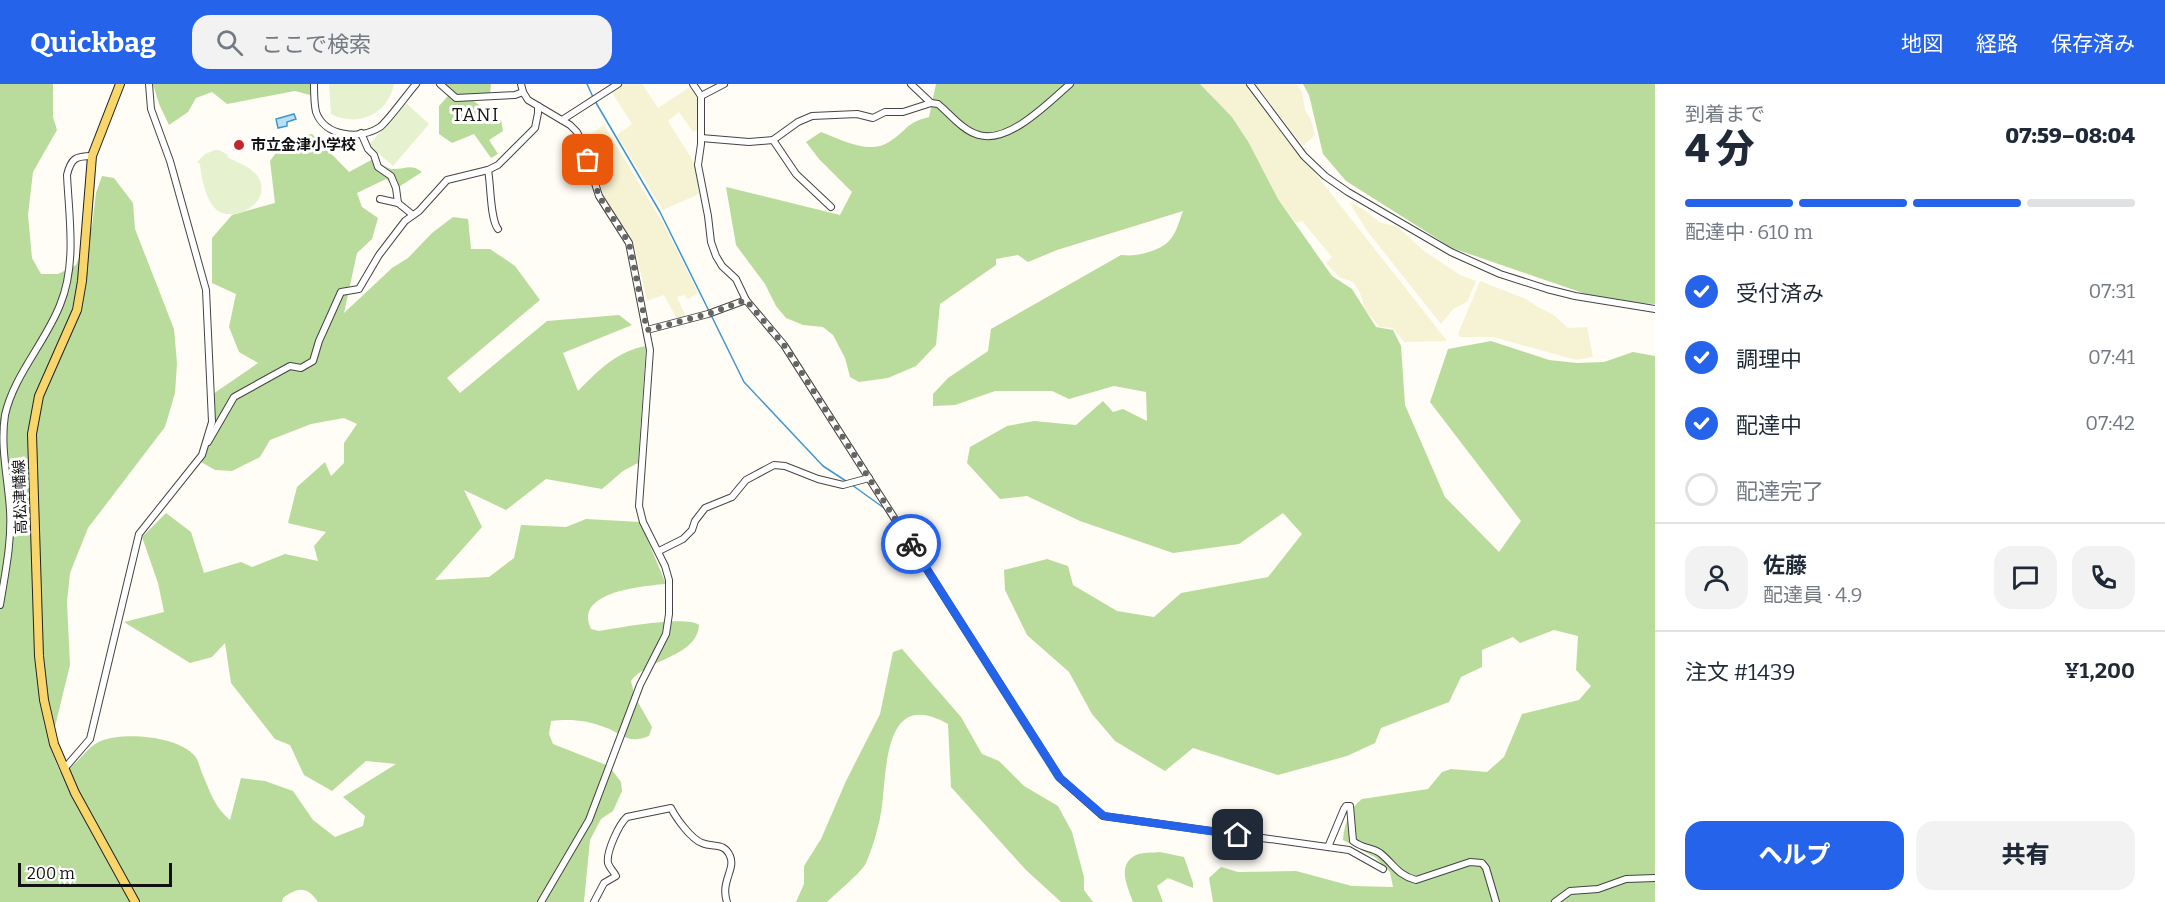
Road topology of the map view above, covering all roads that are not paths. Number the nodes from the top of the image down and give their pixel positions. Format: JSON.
{"nodes":[{"id":1,"x":120,"y":84,"type":"edge"},
{"id":2,"x":149,"y":84,"type":"edge"},
{"id":3,"x":314,"y":84,"type":"edge"},
{"id":4,"x":416,"y":84,"type":"edge"},
{"id":5,"x":440,"y":84,"type":"edge"},
{"id":6,"x":521,"y":84,"type":"edge"},
{"id":7,"x":618,"y":84,"type":"edge"},
{"id":8,"x":693,"y":84,"type":"edge"},
{"id":9,"x":724,"y":84,"type":"edge"},
{"id":10,"x":911,"y":84,"type":"edge"},
{"id":11,"x":1070,"y":84,"type":"edge"},
{"id":12,"x":1250,"y":84,"type":"edge"},
{"id":13,"x":523,"y":92,"type":"junction"},
{"id":14,"x":701,"y":96,"type":"junction"},
{"id":15,"x":932,"y":103,"type":"junction"},
{"id":16,"x":538,"y":106,"type":"junction"},
{"id":17,"x":562,"y":120,"type":"junction"},
{"id":18,"x":361,"y":133,"type":"junction"},
{"id":19,"x":701,"y":138,"type":"junction"},
{"id":20,"x":773,"y":141,"type":"junction"},
{"id":21,"x":92,"y":156,"type":"junction"},
{"id":22,"x":488,"y":170,"type":"junction"},
{"id":23,"x":380,"y":200,"type":"dead end"},
{"id":24,"x":398,"y":203,"type":"junction"},
{"id":25,"x":831,"y":207,"type":"dead end"},
{"id":26,"x":413,"y":215,"type":"junction"},
{"id":27,"x":498,"y":230,"type":"dead end"},
{"id":28,"x":746,"y":300,"type":"junction"},
{"id":29,"x":1655,"y":309,"type":"edge"},
{"id":30,"x":647,"y":330,"type":"junction"},
{"id":31,"x":205,"y":448,"type":"junction"},
{"id":32,"x":869,"y":478,"type":"junction"},
{"id":33,"x":658,"y":551,"type":"junction"},
{"id":34,"x":0,"y":605,"type":"edge"},
{"id":35,"x":64,"y":769,"type":"junction"},
{"id":36,"x":1328,"y":847,"type":"junction"},
{"id":37,"x":1383,"y":869,"type":"dead end"},
{"id":38,"x":1655,"y":878,"type":"edge"},
{"id":39,"x":135,"y":902,"type":"edge"},
{"id":40,"x":541,"y":902,"type":"edge"},
{"id":41,"x":594,"y":902,"type":"edge"},
{"id":42,"x":727,"y":902,"type":"edge"},
{"id":43,"x":1496,"y":902,"type":"edge"},
{"id":44,"x":1555,"y":902,"type":"edge"}],
"edges":[{"from":1,"to":21,"type":"main road","name":"高松津幡線"},
{"from":2,"to":31,"type":"street"},
{"from":3,"to":18,"type":"street"},
{"from":4,"to":18,"type":"street"},
{"from":5,"to":13,"type":"street"},
{"from":6,"to":13,"type":"street"},
{"from":7,"to":17,"type":"street"},
{"from":8,"to":14,"type":"street"},
{"from":9,"to":14,"type":"street"},
{"from":10,"to":15,"type":"street"},
{"from":11,"to":15,"type":"street"},
{"from":12,"to":29,"type":"street"},
{"from":13,"to":16,"type":"street"},
{"from":14,"to":19,"type":"street"},
{"from":15,"to":20,"type":"street"},
{"from":16,"to":17,"type":"street"},
{"from":16,"to":22,"type":"street"},
{"from":17,"to":30,"type":"street"},
{"from":18,"to":24,"type":"street"},
{"from":19,"to":20,"type":"street"},
{"from":19,"to":28,"type":"street"},
{"from":20,"to":25,"type":"street"},
{"from":21,"to":34,"type":"street"},
{"from":21,"to":35,"type":"main road","name":"高松津幡線"},
{"from":22,"to":26,"type":"street"},
{"from":22,"to":27,"type":"street"},
{"from":23,"to":24,"type":"street"},
{"from":24,"to":26,"type":"street"},
{"from":26,"to":31,"type":"street"},
{"from":28,"to":30,"type":"street"},
{"from":28,"to":32,"type":"street"},
{"from":30,"to":33,"type":"street"},
{"from":31,"to":35,"type":"street"},
{"from":32,"to":33,"type":"street"},
{"from":32,"to":36,"type":"street"},
{"from":33,"to":40,"type":"street"},
{"from":35,"to":39,"type":"main road","name":"高松津幡線"},
{"from":36,"to":37,"type":"street"},
{"from":36,"to":43,"type":"street"},
{"from":38,"to":44,"type":"street"},
{"from":41,"to":42,"type":"street"}]}
